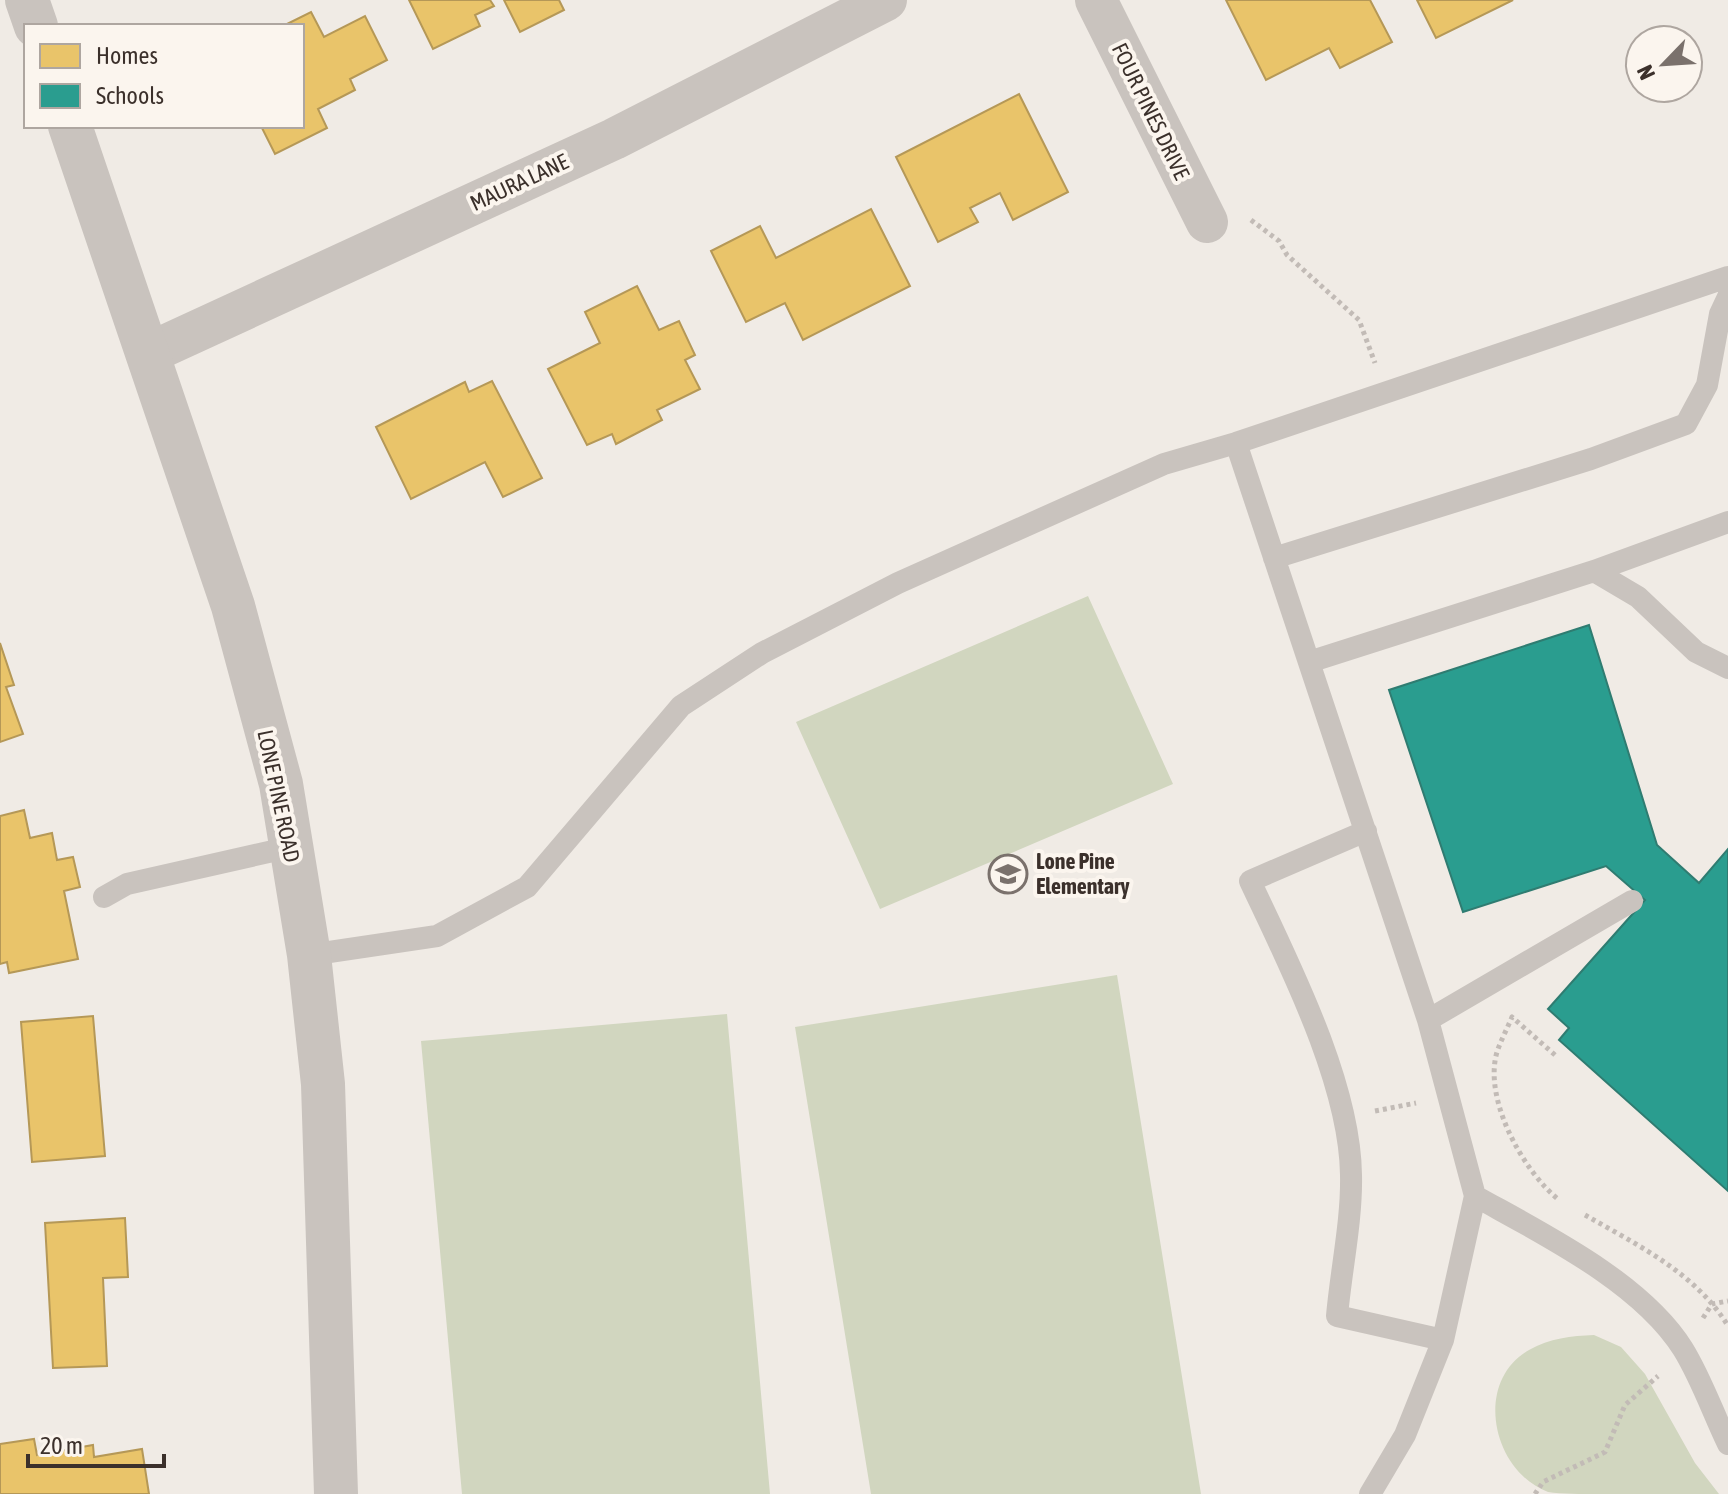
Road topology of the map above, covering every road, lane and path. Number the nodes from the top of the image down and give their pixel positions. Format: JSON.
{"nodes":[{"id":1,"x":27,"y":0,"type":"edge"},
{"id":2,"x":886,"y":0,"type":"edge"},
{"id":3,"x":1096,"y":0,"type":"edge"},
{"id":4,"x":35,"y":24,"type":"edge"},
{"id":5,"x":71,"y":128,"type":"edge"},
{"id":6,"x":1204,"y":218,"type":"joint"},
{"id":7,"x":1728,"y":277,"type":"edge"},
{"id":8,"x":1728,"y":297,"type":"edge"},
{"id":9,"x":147,"y":354,"type":"junction"},
{"id":10,"x":1386,"y":391,"type":"junction"},
{"id":11,"x":1236,"y":443,"type":"junction"},
{"id":12,"x":1728,"y":522,"type":"edge"},
{"id":13,"x":1274,"y":558,"type":"junction"},
{"id":14,"x":1594,"y":571,"type":"junction"},
{"id":15,"x":1309,"y":662,"type":"junction"},
{"id":16,"x":1728,"y":668,"type":"edge"},
{"id":17,"x":1366,"y":831,"type":"junction"},
{"id":18,"x":291,"y":847,"type":"junction"},
{"id":19,"x":104,"y":897,"type":"dead end"},
{"id":20,"x":1632,"y":901,"type":"dead end"},
{"id":21,"x":309,"y":955,"type":"junction"},
{"id":22,"x":1428,"y":1020,"type":"junction"},
{"id":23,"x":1555,"y":1055,"type":"dead end"},
{"id":24,"x":1475,"y":1196,"type":"junction"},
{"id":25,"x":1570,"y":1206,"type":"dead end"},
{"id":26,"x":1583,"y":1214,"type":"dead end"},
{"id":27,"x":1728,"y":1301,"type":"edge"},
{"id":28,"x":1712,"y":1304,"type":"junction"},
{"id":29,"x":1728,"y":1326,"type":"edge"},
{"id":30,"x":1443,"y":1340,"type":"junction"},
{"id":31,"x":1683,"y":1349,"type":"junction"},
{"id":32,"x":1728,"y":1444,"type":"edge"},
{"id":33,"x":336,"y":1494,"type":"edge"},
{"id":34,"x":1370,"y":1494,"type":"edge"},
{"id":35,"x":1535,"y":1494,"type":"edge"}],
"edges":[{"from":1,"to":4,"type":"street"},
{"from":2,"to":9,"type":"street","name":"MAURA LANE"},
{"from":3,"to":6,"type":"street","name":"FOUR PINES DRIVE"},
{"from":5,"to":9,"type":"street","name":"LONE PINE ROAD"},
{"from":6,"to":10,"type":"path"},
{"from":7,"to":10,"type":"lane"},
{"from":8,"to":13,"type":"lane"},
{"from":9,"to":18,"type":"street","name":"LONE PINE ROAD"},
{"from":10,"to":11,"type":"lane"},
{"from":11,"to":13,"type":"lane"},
{"from":11,"to":21,"type":"lane"},
{"from":12,"to":14,"type":"lane"},
{"from":13,"to":15,"type":"lane"},
{"from":14,"to":15,"type":"lane"},
{"from":14,"to":16,"type":"lane"},
{"from":15,"to":17,"type":"lane"},
{"from":17,"to":22,"type":"lane"},
{"from":17,"to":30,"type":"lane"},
{"from":18,"to":19,"type":"lane"},
{"from":18,"to":21,"type":"street","name":"LONE PINE ROAD"},
{"from":20,"to":22,"type":"lane"},
{"from":21,"to":33,"type":"street","name":"LONE PINE ROAD"},
{"from":22,"to":24,"type":"lane"},
{"from":23,"to":25,"type":"path"},
{"from":24,"to":30,"type":"lane"},
{"from":24,"to":31,"type":"lane"},
{"from":26,"to":28,"type":"path"},
{"from":27,"to":28,"type":"path"},
{"from":28,"to":29,"type":"path"},
{"from":28,"to":31,"type":"path"},
{"from":30,"to":34,"type":"lane"},
{"from":31,"to":32,"type":"lane"},
{"from":31,"to":35,"type":"path"}]}
